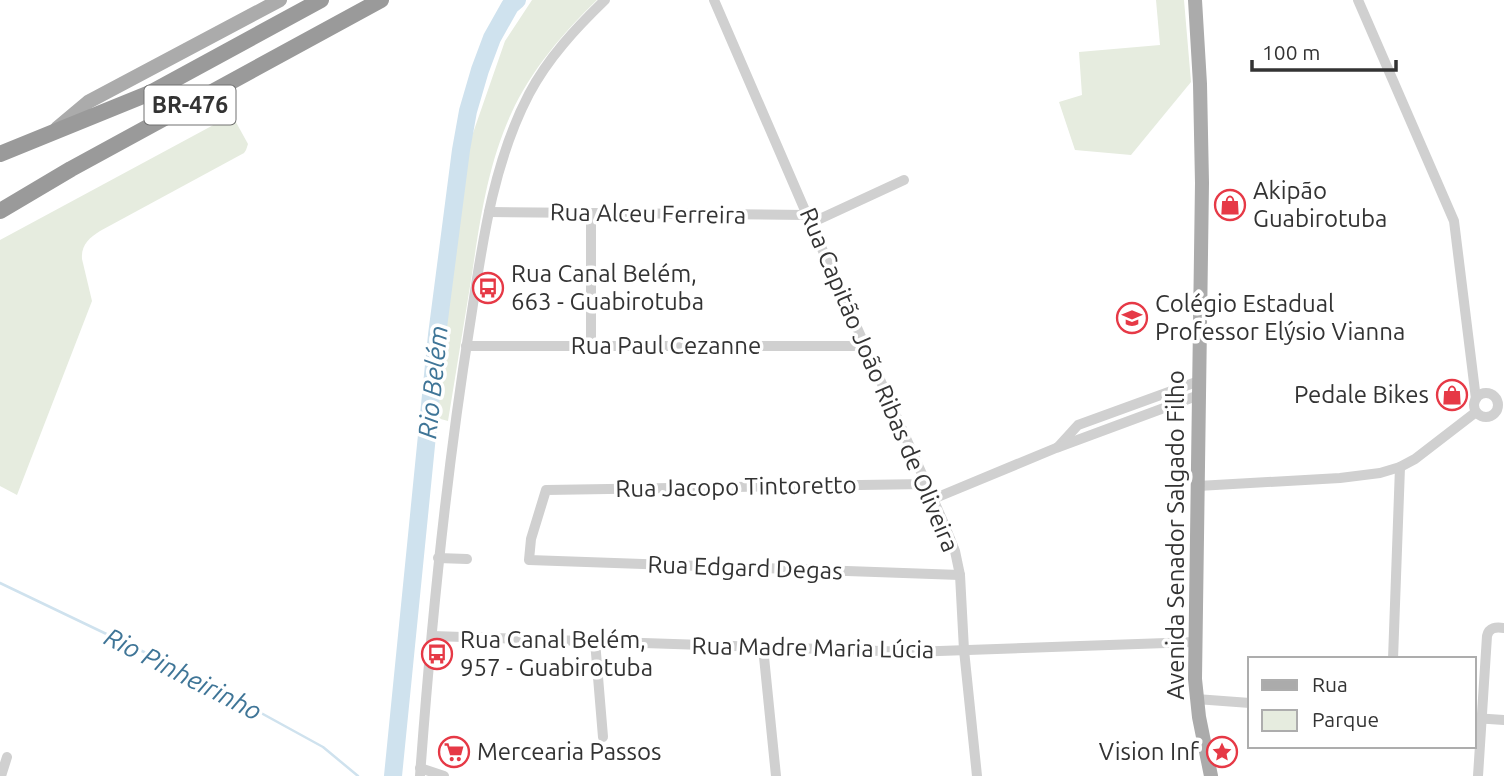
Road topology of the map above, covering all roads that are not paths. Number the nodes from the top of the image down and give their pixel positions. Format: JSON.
{"nodes":[{"id":1,"x":280,"y":0,"type":"edge"},
{"id":2,"x":321,"y":0,"type":"edge"},
{"id":3,"x":381,"y":0,"type":"edge"},
{"id":4,"x":605,"y":0,"type":"edge"},
{"id":5,"x":714,"y":0,"type":"edge"},
{"id":6,"x":1195,"y":0,"type":"edge"},
{"id":7,"x":1358,"y":0,"type":"edge"},
{"id":8,"x":45,"y":136,"type":"junction"},
{"id":9,"x":0,"y":154,"type":"edge"},
{"id":10,"x":904,"y":180,"type":"dead end"},
{"id":11,"x":0,"y":211,"type":"edge"},
{"id":12,"x":489,"y":212,"type":"junction"},
{"id":13,"x":590,"y":213,"type":"junction"},
{"id":14,"x":809,"y":219,"type":"junction"},
{"id":15,"x":466,"y":346,"type":"junction"},
{"id":16,"x":591,"y":346,"type":"junction"},
{"id":17,"x":865,"y":346,"type":"junction"},
{"id":18,"x":1504,"y":387,"type":"edge"},
{"id":19,"x":1199,"y":388,"type":"junction"},
{"id":20,"x":1494,"y":396,"type":"junction"},
{"id":21,"x":1476,"y":399,"type":"junction"},
{"id":22,"x":1476,"y":412,"type":"junction"},
{"id":23,"x":1490,"y":417,"type":"junction"},
{"id":24,"x":1504,"y":419,"type":"edge"},
{"id":25,"x":1400,"y":467,"type":"junction"},
{"id":26,"x":926,"y":484,"type":"junction"},
{"id":27,"x":1198,"y":486,"type":"junction"},
{"id":28,"x":933,"y":499,"type":"junction"},
{"id":29,"x":439,"y":558,"type":"junction"},
{"id":30,"x":467,"y":559,"type":"dead end"},
{"id":31,"x":529,"y":560,"type":"joint"},
{"id":32,"x":960,"y":575,"type":"junction"},
{"id":33,"x":1504,"y":628,"type":"edge"},
{"id":34,"x":432,"y":636,"type":"junction"},
{"id":35,"x":595,"y":642,"type":"junction"},
{"id":36,"x":1195,"y":642,"type":"junction"},
{"id":37,"x":763,"y":647,"type":"junction"},
{"id":38,"x":964,"y":650,"type":"junction"},
{"id":39,"x":1393,"y":657,"type":"edge"},
{"id":40,"x":1196,"y":699,"type":"junction"},
{"id":41,"x":1248,"y":703,"type":"edge"},
{"id":42,"x":1478,"y":718,"type":"edge"},
{"id":43,"x":1504,"y":720,"type":"edge"},
{"id":44,"x":603,"y":737,"type":"dead end"},
{"id":45,"x":7,"y":757,"type":"dead end"},
{"id":46,"x":420,"y":772,"type":"edge"},
{"id":47,"x":1,"y":776,"type":"edge"},
{"id":48,"x":444,"y":776,"type":"edge"},
{"id":49,"x":776,"y":776,"type":"edge"},
{"id":50,"x":977,"y":776,"type":"edge"},
{"id":51,"x":1211,"y":776,"type":"edge"},
{"id":52,"x":1478,"y":776,"type":"edge"}],
"edges":[{"from":1,"to":8,"type":"main road"},
{"from":2,"to":8,"type":"highway","number":"BR-476"},
{"from":3,"to":11,"type":"highway","number":"BR-476"},
{"from":4,"to":12,"type":"street"},
{"from":5,"to":14,"type":"street","name":"Rua Capitão João Ribas de Oliveira"},
{"from":6,"to":19,"type":"main road","name":"Avenida Senador Salgado Filho"},
{"from":7,"to":21,"type":"street"},
{"from":8,"to":9,"type":"highway","number":"BR-476"},
{"from":10,"to":14,"type":"street","name":"Rua Alceu Ferreira"},
{"from":12,"to":13,"type":"street","name":"Rua Alceu Ferreira"},
{"from":12,"to":15,"type":"street"},
{"from":13,"to":14,"type":"street","name":"Rua Alceu Ferreira"},
{"from":13,"to":16,"type":"street"},
{"from":14,"to":17,"type":"street","name":"Rua Capitão João Ribas de Oliveira"},
{"from":15,"to":16,"type":"street","name":"Rua Paul Cezanne"},
{"from":15,"to":29,"type":"street"},
{"from":16,"to":17,"type":"street","name":"Rua Paul Cezanne"},
{"from":17,"to":26,"type":"street","name":"Rua Capitão João Ribas de Oliveira"},
{"from":18,"to":20,"type":"street"},
{"from":19,"to":27,"type":"main road","name":"Avenida Senador Salgado Filho"},
{"from":19,"to":28,"type":"street"},
{"from":20,"to":21,"type":"street"},
{"from":20,"to":23,"type":"street"},
{"from":21,"to":22,"type":"street"},
{"from":22,"to":23,"type":"street"},
{"from":22,"to":25,"type":"street"},
{"from":23,"to":24,"type":"street"},
{"from":25,"to":27,"type":"street"},
{"from":25,"to":39,"type":"street"},
{"from":26,"to":28,"type":"street","name":"Rua Capitão João Ribas de Oliveira"},
{"from":26,"to":31,"type":"street","name":"Rua Jacopo Tintoretto"},
{"from":27,"to":36,"type":"main road","name":"Avenida Senador Salgado Filho"},
{"from":28,"to":32,"type":"street","name":"Rua Capitão João Ribas de Oliveira"},
{"from":29,"to":30,"type":"street"},
{"from":29,"to":34,"type":"street"},
{"from":31,"to":32,"type":"street","name":"Rua Edgard Degas"},
{"from":32,"to":38,"type":"street","name":"Rua Capitão João Ribas de Oliveira"},
{"from":33,"to":42,"type":"street"},
{"from":34,"to":35,"type":"street","name":"Rua Madre Maria Lúcia"},
{"from":34,"to":46,"type":"street"},
{"from":35,"to":37,"type":"street","name":"Rua Madre Maria Lúcia"},
{"from":35,"to":44,"type":"street"},
{"from":36,"to":38,"type":"street","name":"Rua Madre Maria Lúcia"},
{"from":36,"to":40,"type":"main road","name":"Avenida Senador Salgado Filho"},
{"from":37,"to":38,"type":"street","name":"Rua Madre Maria Lúcia"},
{"from":37,"to":49,"type":"street"},
{"from":38,"to":50,"type":"street","name":"Rua Capitão João Ribas de Oliveira"},
{"from":40,"to":41,"type":"street"},
{"from":40,"to":51,"type":"main road","name":"Avenida Senador Salgado Filho"},
{"from":42,"to":43,"type":"street"},
{"from":42,"to":52,"type":"street"},
{"from":45,"to":47,"type":"street"},
{"from":46,"to":48,"type":"street"}]}
